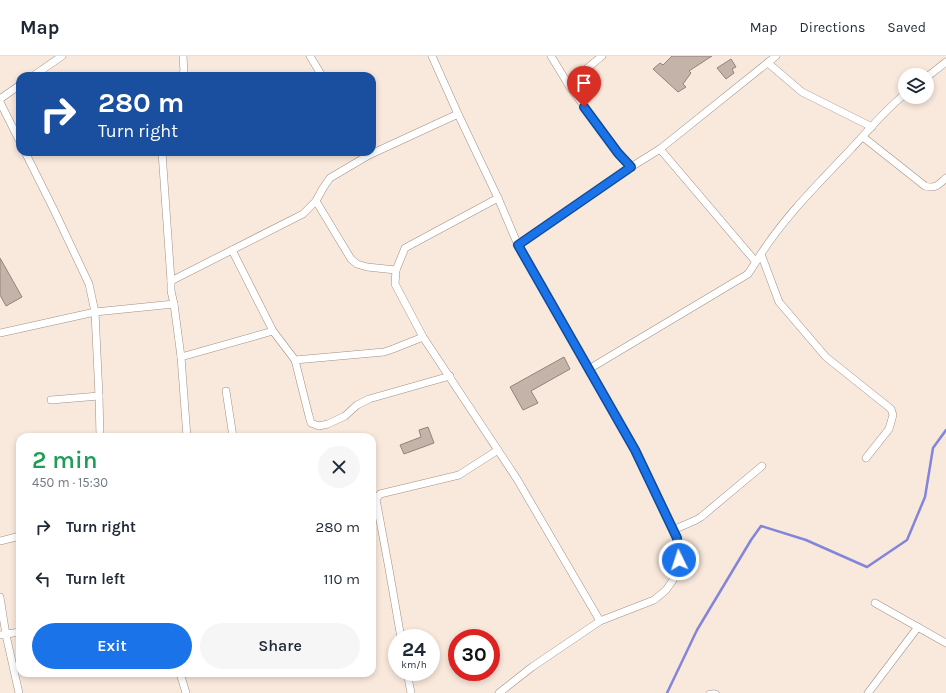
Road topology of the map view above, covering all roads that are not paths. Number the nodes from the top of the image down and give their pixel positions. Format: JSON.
{"nodes":[{"id":1,"x":62,"y":56,"type":"edge"},
{"id":2,"x":183,"y":56,"type":"edge"},
{"id":3,"x":310,"y":56,"type":"edge"},
{"id":4,"x":432,"y":56,"type":"edge"},
{"id":5,"x":551,"y":56,"type":"edge"},
{"id":6,"x":602,"y":56,"type":"edge"},
{"id":7,"x":772,"y":58,"type":"edge"},
{"id":8,"x":946,"y":62,"type":"edge"},
{"id":9,"x":934,"y":71,"type":"edge"},
{"id":10,"x":39,"y":72,"type":"edge"},
{"id":11,"x":184,"y":72,"type":"edge"},
{"id":12,"x":320,"y":72,"type":"edge"},
{"id":13,"x":568,"y":84,"type":"junction"},
{"id":14,"x":16,"y":88,"type":"edge"},
{"id":15,"x":0,"y":99,"type":"edge"},
{"id":16,"x":898,"y":100,"type":"edge"},
{"id":17,"x":0,"y":102,"type":"edge"},
{"id":18,"x":458,"y":114,"type":"junction"},
{"id":19,"x":872,"y":127,"type":"junction"},
{"id":20,"x":16,"y":134,"type":"edge"},
{"id":21,"x":863,"y":137,"type":"junction"},
{"id":22,"x":660,"y":149,"type":"junction"},
{"id":23,"x":376,"y":150,"type":"edge"},
{"id":24,"x":27,"y":156,"type":"edge"},
{"id":25,"x":162,"y":156,"type":"edge"},
{"id":26,"x":365,"y":156,"type":"edge"},
{"id":27,"x":631,"y":167,"type":"junction"},
{"id":28,"x":946,"y":178,"type":"edge"},
{"id":29,"x":498,"y":198,"type":"junction"},
{"id":30,"x":316,"y":202,"type":"junction"},
{"id":31,"x":518,"y":245,"type":"junction"},
{"id":32,"x":232,"y":250,"type":"junction"},
{"id":33,"x":762,"y":254,"type":"junction"},
{"id":34,"x":756,"y":262,"type":"junction"},
{"id":35,"x":396,"y":270,"type":"junction"},
{"id":36,"x":171,"y":281,"type":"junction"},
{"id":37,"x":174,"y":304,"type":"junction"},
{"id":38,"x":95,"y":312,"type":"junction"},
{"id":39,"x":273,"y":331,"type":"junction"},
{"id":40,"x":0,"y":333,"type":"edge"},
{"id":41,"x":423,"y":337,"type":"junction"},
{"id":42,"x":181,"y":357,"type":"junction"},
{"id":43,"x":295,"y":360,"type":"junction"},
{"id":44,"x":589,"y":369,"type":"junction"},
{"id":45,"x":450,"y":376,"type":"junction"},
{"id":46,"x":226,"y":391,"type":"dead end"},
{"id":47,"x":100,"y":396,"type":"junction"},
{"id":48,"x":51,"y":400,"type":"dead end"},
{"id":49,"x":100,"y":433,"type":"edge"},
{"id":50,"x":187,"y":433,"type":"edge"},
{"id":51,"x":232,"y":433,"type":"edge"},
{"id":52,"x":498,"y":450,"type":"junction"},
{"id":53,"x":866,"y":458,"type":"dead end"},
{"id":54,"x":762,"y":466,"type":"dead end"},
{"id":55,"x":673,"y":530,"type":"junction"},
{"id":56,"x":16,"y":537,"type":"edge"},
{"id":57,"x":0,"y":541,"type":"edge"},
{"id":58,"x":0,"y":597,"type":"edge"},
{"id":59,"x":875,"y":603,"type":"dead end"},
{"id":60,"x":600,"y":621,"type":"junction"},
{"id":61,"x":918,"y":628,"type":"junction"},
{"id":62,"x":399,"y":629,"type":"edge"},
{"id":63,"x":16,"y":633,"type":"edge"},
{"id":64,"x":3,"y":635,"type":"edge"},
{"id":65,"x":946,"y":643,"type":"edge"},
{"id":66,"x":181,"y":677,"type":"edge"},
{"id":67,"x":409,"y":681,"type":"edge"},
{"id":68,"x":19,"y":693,"type":"edge"},
{"id":69,"x":186,"y":693,"type":"edge"},
{"id":70,"x":411,"y":693,"type":"edge"},
{"id":71,"x":498,"y":693,"type":"edge"},
{"id":72,"x":708,"y":693,"type":"edge"},
{"id":73,"x":717,"y":693,"type":"edge"},
{"id":74,"x":868,"y":693,"type":"edge"}],
"edges":[{"from":1,"to":10,"type":"street"},
{"from":2,"to":11,"type":"street"},
{"from":3,"to":12,"type":"street"},
{"from":4,"to":18,"type":"street"},
{"from":5,"to":13,"type":"street"},
{"from":6,"to":13,"type":"street"},
{"from":7,"to":19,"type":"street"},
{"from":7,"to":22,"type":"street"},
{"from":8,"to":9,"type":"street"},
{"from":13,"to":27,"type":"street"},
{"from":14,"to":15,"type":"street"},
{"from":16,"to":19,"type":"street"},
{"from":17,"to":20,"type":"street"},
{"from":18,"to":23,"type":"street"},
{"from":18,"to":29,"type":"street"},
{"from":19,"to":21,"type":"street"},
{"from":21,"to":28,"type":"street"},
{"from":21,"to":33,"type":"street"},
{"from":22,"to":27,"type":"street"},
{"from":22,"to":34,"type":"street"},
{"from":24,"to":38,"type":"street"},
{"from":25,"to":36,"type":"street"},
{"from":26,"to":30,"type":"street"},
{"from":27,"to":31,"type":"street"},
{"from":29,"to":31,"type":"street"},
{"from":29,"to":35,"type":"street"},
{"from":30,"to":32,"type":"street"},
{"from":30,"to":35,"type":"street"},
{"from":31,"to":44,"type":"street"},
{"from":32,"to":36,"type":"street"},
{"from":32,"to":39,"type":"street"},
{"from":33,"to":34,"type":"street"},
{"from":33,"to":53,"type":"street"},
{"from":34,"to":44,"type":"street"},
{"from":35,"to":41,"type":"street"},
{"from":36,"to":37,"type":"street"},
{"from":37,"to":38,"type":"street"},
{"from":37,"to":42,"type":"street"},
{"from":38,"to":40,"type":"street"},
{"from":38,"to":47,"type":"street"},
{"from":39,"to":42,"type":"street"},
{"from":39,"to":43,"type":"street"},
{"from":41,"to":43,"type":"street"},
{"from":41,"to":45,"type":"street"},
{"from":42,"to":50,"type":"street"},
{"from":43,"to":45,"type":"street"},
{"from":44,"to":55,"type":"street"},
{"from":45,"to":52,"type":"street"},
{"from":46,"to":51,"type":"street"},
{"from":47,"to":48,"type":"street"},
{"from":47,"to":49,"type":"street"},
{"from":52,"to":60,"type":"street"},
{"from":52,"to":62,"type":"street"},
{"from":54,"to":55,"type":"street"},
{"from":55,"to":60,"type":"street"},
{"from":56,"to":57,"type":"street"},
{"from":58,"to":64,"type":"street"},
{"from":59,"to":61,"type":"street"},
{"from":60,"to":71,"type":"street"},
{"from":61,"to":65,"type":"street"},
{"from":61,"to":74,"type":"street"},
{"from":63,"to":64,"type":"street"},
{"from":64,"to":68,"type":"street"},
{"from":66,"to":69,"type":"street"},
{"from":67,"to":70,"type":"street"},
{"from":72,"to":73,"type":"lane"}]}
